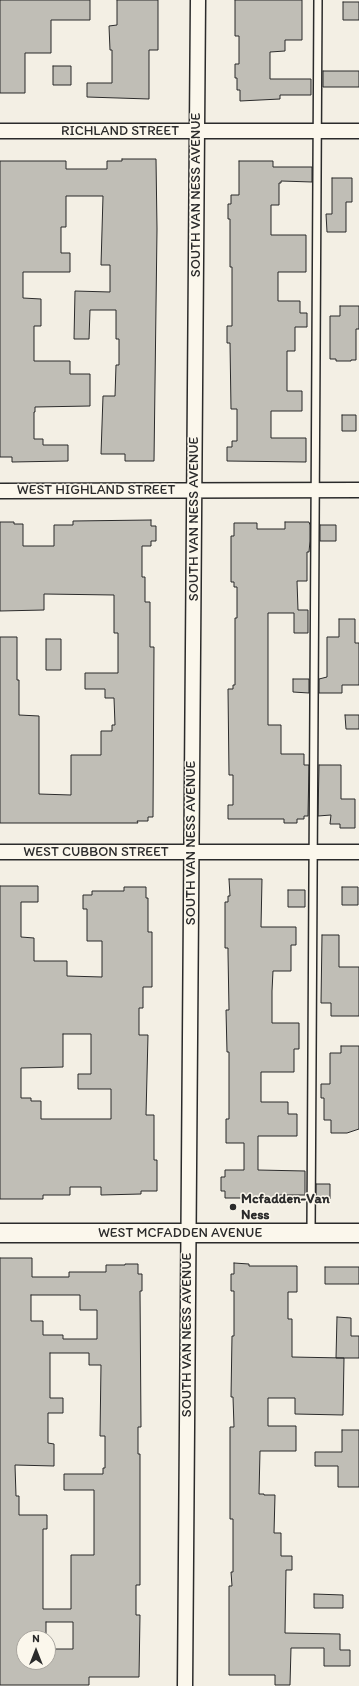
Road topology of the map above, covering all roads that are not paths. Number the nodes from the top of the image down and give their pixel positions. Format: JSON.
{"nodes":[{"id":1,"x":198,"y":0,"type":"edge"},
{"id":2,"x":318,"y":0,"type":"edge"},
{"id":3,"x":359,"y":131,"type":"edge"},
{"id":4,"x":0,"y":132,"type":"edge"},
{"id":5,"x":196,"y":132,"type":"junction"},
{"id":6,"x":317,"y":132,"type":"junction"},
{"id":7,"x":0,"y":490,"type":"edge"},
{"id":8,"x":194,"y":490,"type":"junction"},
{"id":9,"x":315,"y":490,"type":"junction"},
{"id":10,"x":359,"y":490,"type":"edge"},
{"id":11,"x":0,"y":852,"type":"edge"},
{"id":12,"x":191,"y":852,"type":"junction"},
{"id":13,"x":313,"y":852,"type":"junction"},
{"id":14,"x":359,"y":852,"type":"edge"},
{"id":15,"x":0,"y":1233,"type":"edge"},
{"id":16,"x":188,"y":1233,"type":"junction"},
{"id":17,"x":311,"y":1233,"type":"junction"},
{"id":18,"x":359,"y":1233,"type":"edge"},
{"id":19,"x":185,"y":1686,"type":"edge"}],
"edges":[{"from":1,"to":5,"type":"street","name":"SOUTH VAN NESS AVENUE"},
{"from":2,"to":6,"type":"lane"},
{"from":3,"to":6,"type":"street","name":"RICHLAND STREET"},
{"from":4,"to":5,"type":"street","name":"RICHLAND STREET"},
{"from":5,"to":6,"type":"street","name":"RICHLAND STREET"},
{"from":5,"to":8,"type":"street","name":"SOUTH VAN NESS AVENUE"},
{"from":6,"to":9,"type":"lane"},
{"from":7,"to":8,"type":"street","name":"WEST HIGHLAND STREET"},
{"from":8,"to":9,"type":"street","name":"WEST HIGHLAND STREET"},
{"from":8,"to":12,"type":"street","name":"SOUTH VAN NESS AVENUE"},
{"from":9,"to":10,"type":"street","name":"WEST HIGHLAND STREET"},
{"from":9,"to":13,"type":"lane"},
{"from":11,"to":12,"type":"street","name":"WEST CUBBON STREET"},
{"from":12,"to":13,"type":"street","name":"WEST CUBBON STREET"},
{"from":12,"to":16,"type":"street","name":"SOUTH VAN NESS AVENUE"},
{"from":13,"to":14,"type":"street","name":"WEST CUBBON STREET"},
{"from":13,"to":17,"type":"lane"},
{"from":15,"to":16,"type":"street","name":"WEST MCFADDEN AVENUE"},
{"from":16,"to":17,"type":"street","name":"WEST MCFADDEN AVENUE"},
{"from":16,"to":19,"type":"street","name":"SOUTH VAN NESS AVENUE"},
{"from":17,"to":18,"type":"street","name":"WEST MCFADDEN AVENUE"}]}
